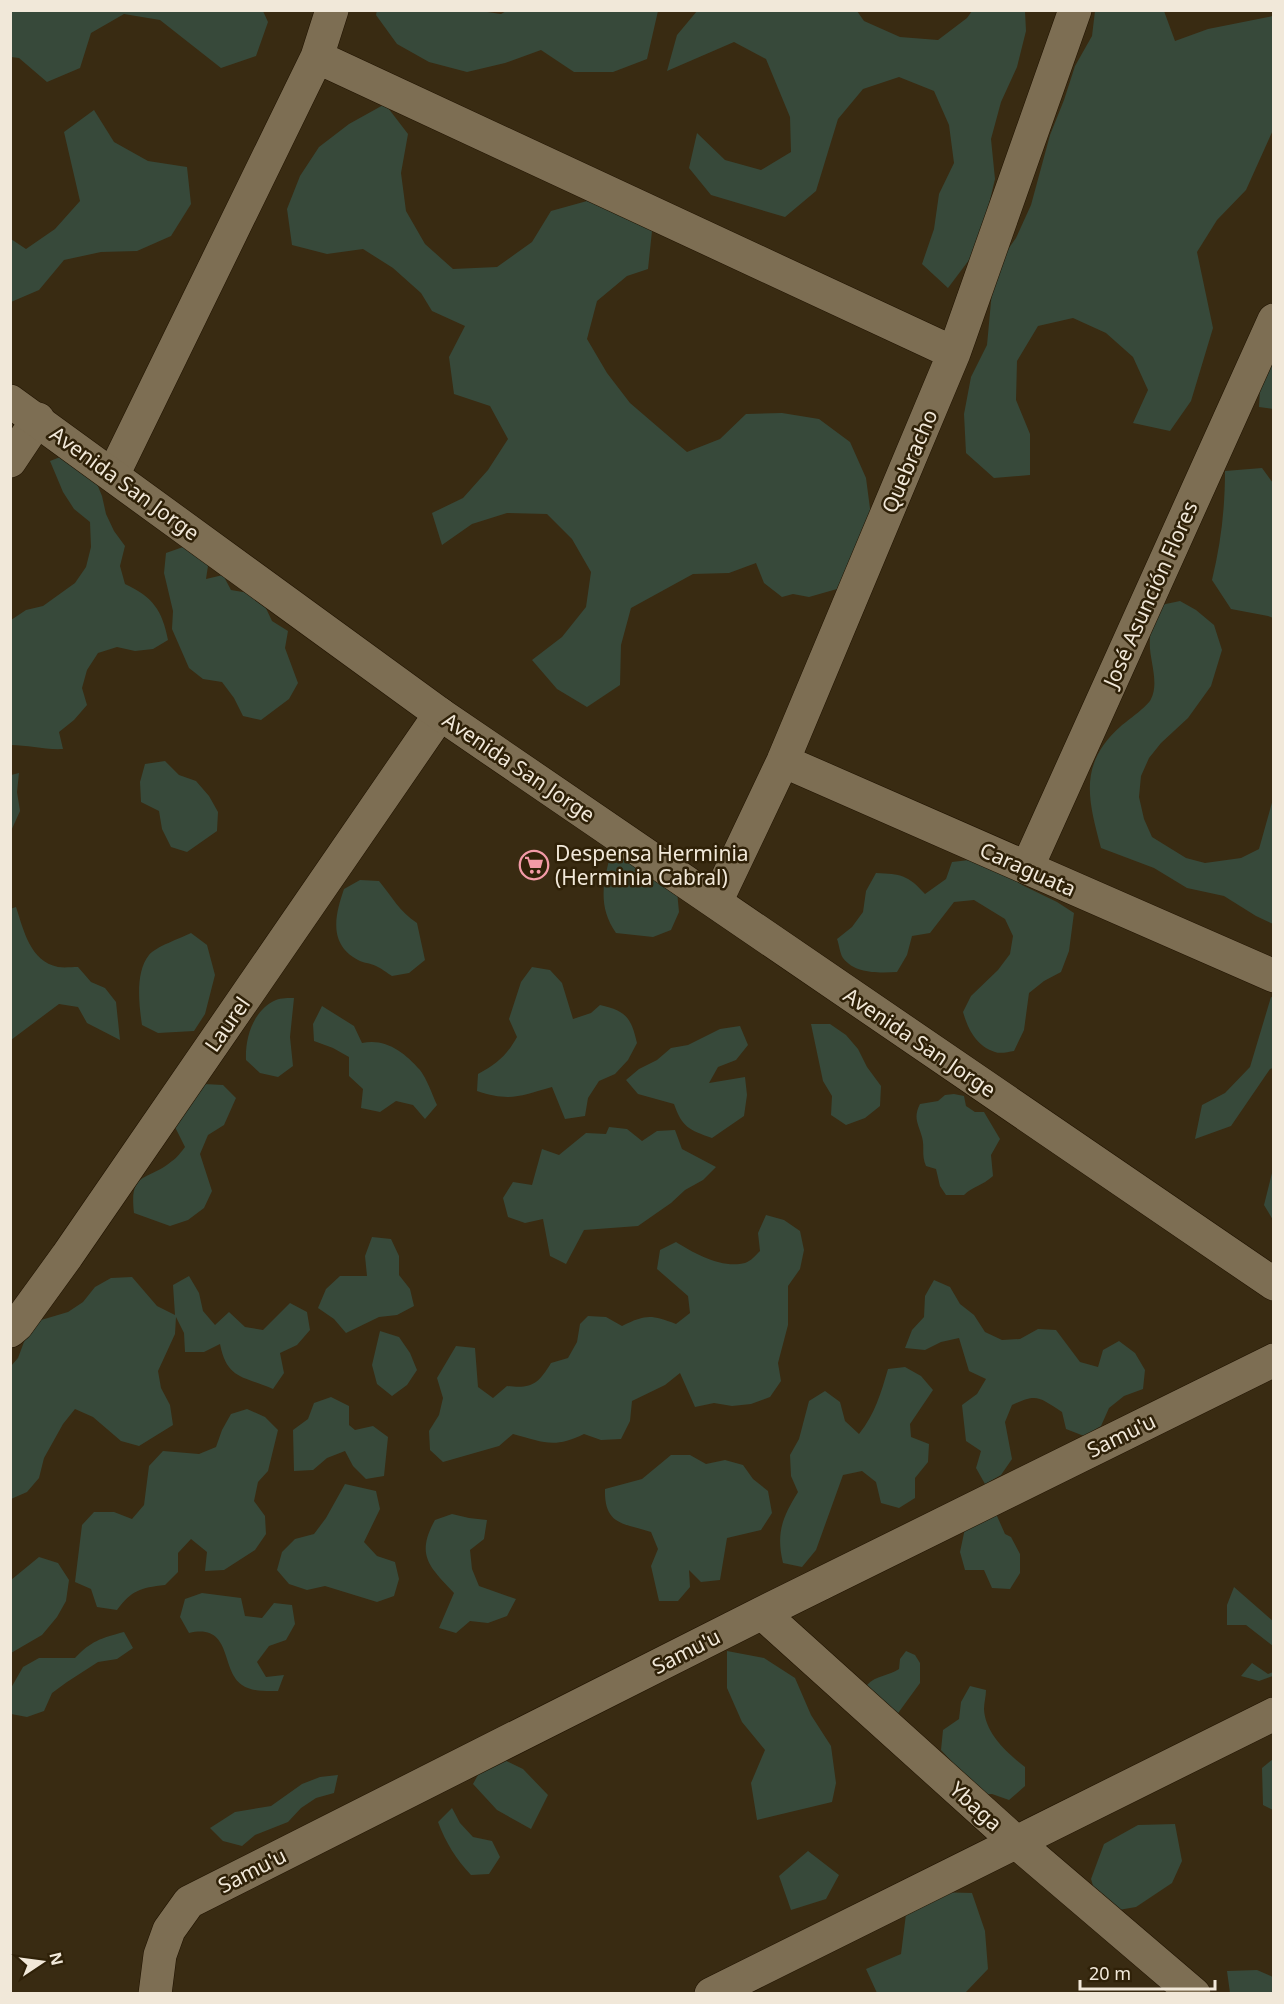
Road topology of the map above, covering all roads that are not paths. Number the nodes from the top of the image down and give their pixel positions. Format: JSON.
{"nodes":[{"id":1,"x":332,"y":10,"type":"edge"},
{"id":2,"x":1075,"y":10,"type":"edge"},
{"id":3,"x":317,"y":57,"type":"junction"},
{"id":4,"x":1274,"y":320,"type":"edge"},
{"id":5,"x":954,"y":353,"type":"junction"},
{"id":6,"x":10,"y":401,"type":"edge"},
{"id":7,"x":38,"y":419,"type":"junction"},
{"id":8,"x":10,"y":461,"type":"edge"},
{"id":9,"x":113,"y":475,"type":"junction"},
{"id":10,"x":440,"y":714,"type":"junction"},
{"id":11,"x":783,"y":761,"type":"junction"},
{"id":12,"x":1027,"y":868,"type":"junction"},
{"id":13,"x":716,"y":902,"type":"junction"},
{"id":14,"x":1274,"y":976,"type":"edge"},
{"id":15,"x":1274,"y":1284,"type":"edge"},
{"id":16,"x":10,"y":1331,"type":"edge"},
{"id":17,"x":1274,"y":1360,"type":"edge"},
{"id":18,"x":762,"y":1613,"type":"junction"},
{"id":19,"x":1274,"y":1714,"type":"edge"},
{"id":20,"x":1016,"y":1842,"type":"junction"},
{"id":21,"x":156,"y":1993,"type":"edge"},
{"id":22,"x":711,"y":1994,"type":"edge"},
{"id":23,"x":1194,"y":1994,"type":"edge"}],
"edges":[{"from":1,"to":3,"type":"street"},
{"from":2,"to":5,"type":"street","name":"Quebracho"},
{"from":3,"to":5,"type":"street"},
{"from":3,"to":9,"type":"street"},
{"from":4,"to":12,"type":"street","name":"José Asunción Flores"},
{"from":5,"to":11,"type":"street","name":"Quebracho"},
{"from":6,"to":7,"type":"street","name":"Avenida San Jorge"},
{"from":7,"to":8,"type":"street"},
{"from":7,"to":9,"type":"street","name":"Avenida San Jorge"},
{"from":9,"to":10,"type":"street","name":"Avenida San Jorge"},
{"from":10,"to":13,"type":"street","name":"Avenida San Jorge"},
{"from":10,"to":16,"type":"street","name":"Laurel"},
{"from":11,"to":12,"type":"street","name":"Caraguata"},
{"from":11,"to":13,"type":"street","name":"Quebracho"},
{"from":12,"to":14,"type":"street","name":"Caraguata"},
{"from":13,"to":15,"type":"street","name":"Avenida San Jorge"},
{"from":17,"to":18,"type":"street","name":"Samu'u"},
{"from":18,"to":20,"type":"street","name":"Ybaga"},
{"from":18,"to":21,"type":"street","name":"Samu'u"},
{"from":19,"to":20,"type":"street"},
{"from":20,"to":22,"type":"street"},
{"from":20,"to":23,"type":"street","name":"Ybaga"}]}
